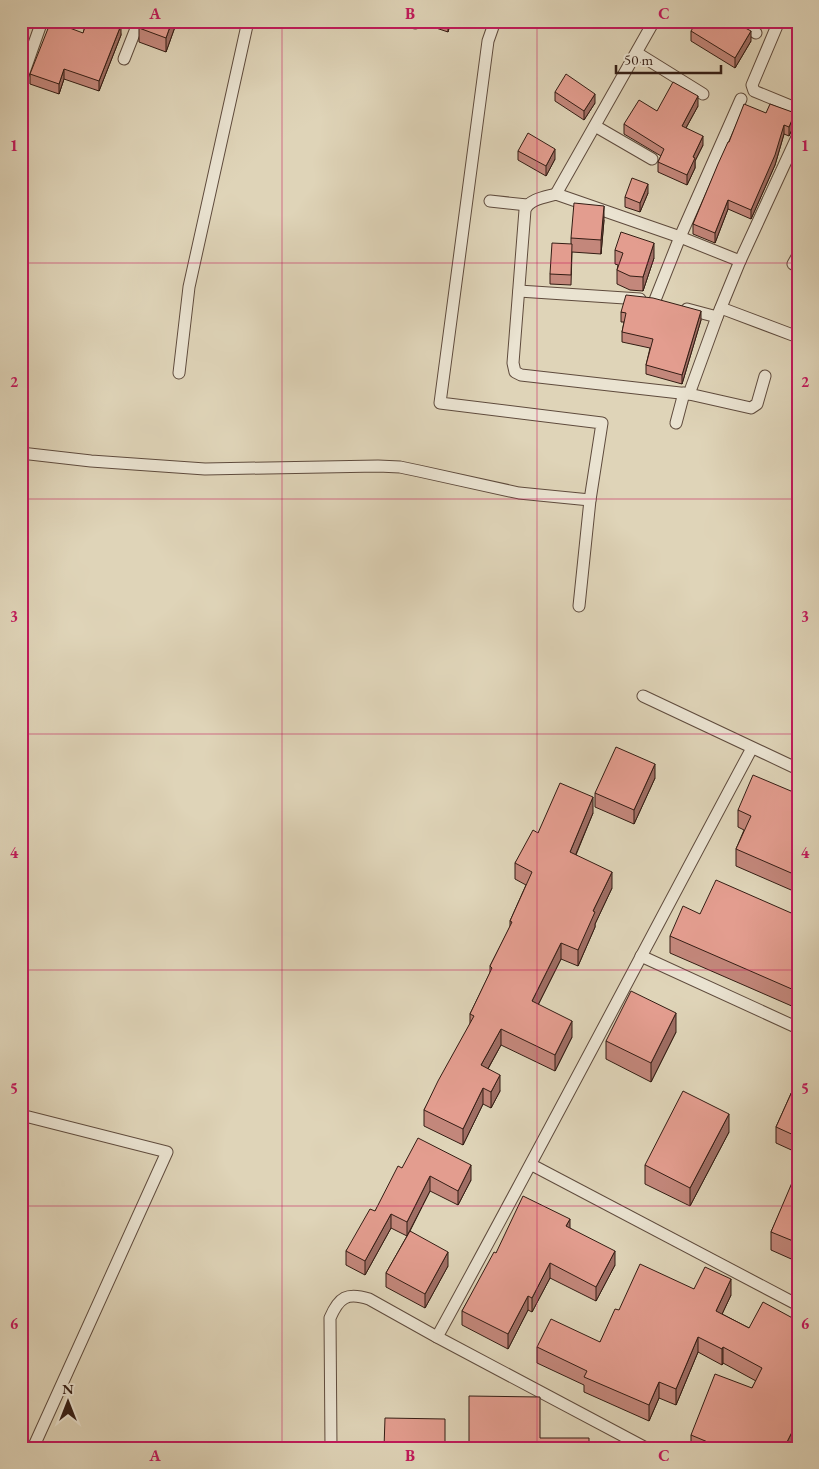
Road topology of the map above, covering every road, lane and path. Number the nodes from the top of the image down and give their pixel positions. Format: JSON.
{"nodes":[{"id":1,"x":42,"y":21,"type":"edge"},
{"id":2,"x":139,"y":21,"type":"edge"},
{"id":3,"x":248,"y":21,"type":"edge"},
{"id":4,"x":495,"y":21,"type":"edge"},
{"id":5,"x":654,"y":21,"type":"edge"},
{"id":6,"x":738,"y":21,"type":"edge"},
{"id":7,"x":779,"y":21,"type":"edge"},
{"id":8,"x":756,"y":33,"type":"dead end"},
{"id":9,"x":636,"y":53,"type":"junction"},
{"id":10,"x":124,"y":59,"type":"dead end"},
{"id":11,"x":23,"y":74,"type":"dead end"},
{"id":12,"x":703,"y":94,"type":"dead end"},
{"id":13,"x":741,"y":100,"type":"dead end"},
{"id":14,"x":798,"y":109,"type":"edge"},
{"id":15,"x":595,"y":126,"type":"junction"},
{"id":16,"x":798,"y":135,"type":"edge"},
{"id":17,"x":652,"y":159,"type":"dead end"},
{"id":18,"x":556,"y":194,"type":"junction"},
{"id":19,"x":490,"y":201,"type":"dead end"},
{"id":20,"x":527,"y":205,"type":"junction"},
{"id":21,"x":680,"y":237,"type":"junction"},
{"id":22,"x":740,"y":261,"type":"junction"},
{"id":23,"x":519,"y":291,"type":"junction"},
{"id":24,"x":664,"y":303,"type":"junction"},
{"id":25,"x":718,"y":313,"type":"junction"},
{"id":26,"x":798,"y":337,"type":"edge"},
{"id":27,"x":179,"y":373,"type":"dead end"},
{"id":28,"x":765,"y":376,"type":"dead end"},
{"id":29,"x":686,"y":393,"type":"junction"},
{"id":30,"x":676,"y":423,"type":"dead end"},
{"id":31,"x":21,"y":453,"type":"edge"},
{"id":32,"x":590,"y":500,"type":"junction"},
{"id":33,"x":579,"y":606,"type":"dead end"},
{"id":34,"x":643,"y":696,"type":"dead end"},
{"id":35,"x":752,"y":748,"type":"junction"},
{"id":36,"x":798,"y":768,"type":"edge"},
{"id":37,"x":641,"y":956,"type":"junction"},
{"id":38,"x":798,"y":1028,"type":"edge"},
{"id":39,"x":21,"y":1115,"type":"edge"},
{"id":40,"x":532,"y":1165,"type":"junction"},
{"id":41,"x":798,"y":1305,"type":"edge"},
{"id":42,"x":437,"y":1337,"type":"junction"},
{"id":43,"x":33,"y":1448,"type":"edge"},
{"id":44,"x":331,"y":1448,"type":"edge"},
{"id":45,"x":646,"y":1448,"type":"edge"}],
"edges":[{"from":1,"to":11,"type":"street"},
{"from":2,"to":10,"type":"street"},
{"from":3,"to":27,"type":"street"},
{"from":4,"to":32,"type":"street"},
{"from":5,"to":9,"type":"street"},
{"from":6,"to":8,"type":"street"},
{"from":7,"to":14,"type":"street"},
{"from":9,"to":12,"type":"street"},
{"from":9,"to":15,"type":"street"},
{"from":13,"to":21,"type":"street"},
{"from":15,"to":17,"type":"street"},
{"from":15,"to":18,"type":"street"},
{"from":16,"to":22,"type":"street"},
{"from":18,"to":20,"type":"street"},
{"from":18,"to":21,"type":"street"},
{"from":19,"to":20,"type":"street"},
{"from":20,"to":23,"type":"street"},
{"from":21,"to":22,"type":"street"},
{"from":21,"to":24,"type":"street"},
{"from":22,"to":25,"type":"street"},
{"from":23,"to":24,"type":"street"},
{"from":23,"to":29,"type":"street"},
{"from":24,"to":25,"type":"street"},
{"from":25,"to":26,"type":"street"},
{"from":25,"to":29,"type":"street"},
{"from":28,"to":29,"type":"street"},
{"from":29,"to":30,"type":"street"},
{"from":31,"to":32,"type":"street"},
{"from":32,"to":33,"type":"street"},
{"from":34,"to":35,"type":"street"},
{"from":35,"to":36,"type":"street"},
{"from":35,"to":37,"type":"street"},
{"from":37,"to":38,"type":"street"},
{"from":37,"to":40,"type":"street"},
{"from":39,"to":43,"type":"street"},
{"from":40,"to":41,"type":"street"},
{"from":40,"to":42,"type":"street"},
{"from":42,"to":44,"type":"street"},
{"from":42,"to":45,"type":"street"}]}
